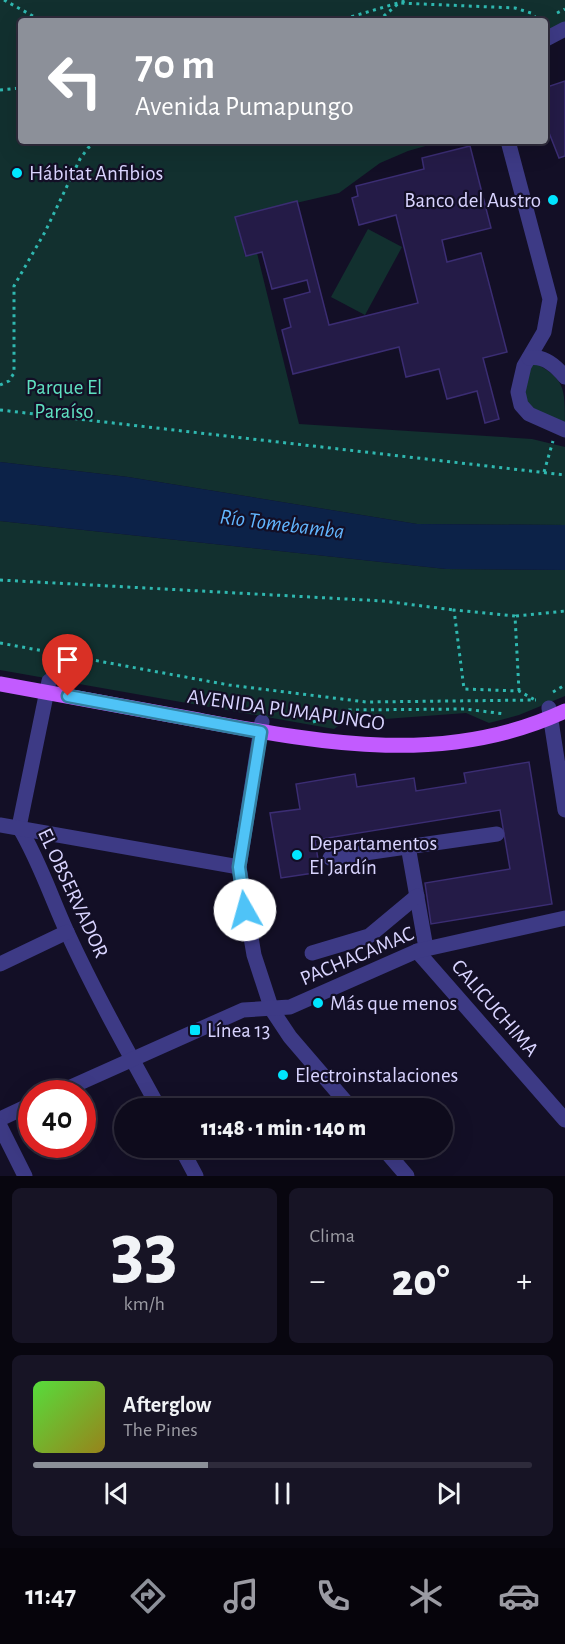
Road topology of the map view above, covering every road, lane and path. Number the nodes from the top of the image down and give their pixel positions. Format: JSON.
{"nodes":[{"id":1,"x":4,"y":0,"type":"edge"},
{"id":2,"x":408,"y":0,"type":"edge"},
{"id":3,"x":399,"y":3,"type":"junction"},
{"id":4,"x":37,"y":18,"type":"edge"},
{"id":5,"x":347,"y":18,"type":"edge"},
{"id":6,"x":382,"y":18,"type":"edge"},
{"id":7,"x":536,"y":18,"type":"edge"},
{"id":8,"x":565,"y":29,"type":"edge"},
{"id":9,"x":548,"y":38,"type":"edge"},
{"id":10,"x":18,"y":88,"type":"edge"},
{"id":11,"x":0,"y":90,"type":"edge"},
{"id":12,"x":92,"y":144,"type":"edge"},
{"id":13,"x":509,"y":144,"type":"edge"},
{"id":14,"x":529,"y":358,"type":"junction"},
{"id":15,"x":565,"y":377,"type":"edge"},
{"id":16,"x":0,"y":385,"type":"edge"},
{"id":17,"x":0,"y":411,"type":"edge"},
{"id":18,"x":564,"y":429,"type":"edge"},
{"id":19,"x":544,"y":472,"type":"junction"},
{"id":20,"x":565,"y":475,"type":"edge"},
{"id":21,"x":0,"y":580,"type":"edge"},
{"id":22,"x":454,"y":610,"type":"junction"},
{"id":23,"x":565,"y":610,"type":"edge"},
{"id":24,"x":515,"y":616,"type":"junction"},
{"id":25,"x":0,"y":644,"type":"edge"},
{"id":26,"x":0,"y":684,"type":"edge"},
{"id":27,"x":565,"y":686,"type":"edge"},
{"id":28,"x":47,"y":687,"type":"junction"},
{"id":29,"x":515,"y":712,"type":"dead end"},
{"id":30,"x":555,"y":712,"type":"edge"},
{"id":31,"x":312,"y":722,"type":"dead end"},
{"id":32,"x":262,"y":727,"type":"junction"},
{"id":33,"x":565,"y":810,"type":"edge"},
{"id":34,"x":7,"y":827,"type":"edge"},
{"id":35,"x":497,"y":834,"type":"dead end"},
{"id":36,"x":408,"y":846,"type":"junction"},
{"id":37,"x":330,"y":858,"type":"dead end"},
{"id":38,"x":239,"y":867,"type":"junction"},
{"id":39,"x":417,"y":896,"type":"junction"},
{"id":40,"x":565,"y":918,"type":"edge"},
{"id":41,"x":67,"y":932,"type":"junction"},
{"id":42,"x":422,"y":950,"type":"junction"},
{"id":43,"x":312,"y":953,"type":"dead end"},
{"id":44,"x":0,"y":964,"type":"edge"},
{"id":45,"x":272,"y":1010,"type":"junction"},
{"id":46,"x":132,"y":1059,"type":"junction"},
{"id":47,"x":86,"y":1080,"type":"edge"},
{"id":48,"x":153,"y":1098,"type":"edge"},
{"id":49,"x":342,"y":1098,"type":"edge"},
{"id":50,"x":18,"y":1111,"type":"edge"},
{"id":51,"x":0,"y":1119,"type":"edge"},
{"id":52,"x":565,"y":1120,"type":"edge"},
{"id":53,"x":0,"y":1126,"type":"edge"},
{"id":54,"x":186,"y":1158,"type":"edge"},
{"id":55,"x":392,"y":1158,"type":"edge"},
{"id":56,"x":25,"y":1176,"type":"edge"},
{"id":57,"x":196,"y":1176,"type":"edge"},
{"id":58,"x":408,"y":1176,"type":"edge"}],
"edges":[{"from":1,"to":4,"type":"path"},
{"from":2,"to":3,"type":"path"},
{"from":3,"to":5,"type":"path"},
{"from":3,"to":6,"type":"path"},
{"from":3,"to":7,"type":"path"},
{"from":8,"to":9,"type":"street"},
{"from":10,"to":11,"type":"path"},
{"from":12,"to":16,"type":"path"},
{"from":13,"to":14,"type":"street"},
{"from":14,"to":15,"type":"street"},
{"from":14,"to":18,"type":"street"},
{"from":17,"to":19,"type":"path"},
{"from":18,"to":19,"type":"path"},
{"from":19,"to":20,"type":"path"},
{"from":21,"to":22,"type":"path"},
{"from":22,"to":24,"type":"path"},
{"from":22,"to":24,"type":"path"},
{"from":23,"to":24,"type":"path"},
{"from":25,"to":27,"type":"path"},
{"from":26,"to":28,"type":"main road","name":"AVENIDA PUMAPUNGO"},
{"from":28,"to":32,"type":"main road","name":"AVENIDA PUMAPUNGO"},
{"from":28,"to":34,"type":"street","name":"EL OBSERVADOR"},
{"from":29,"to":31,"type":"path"},
{"from":30,"to":32,"type":"main road","name":"AVENIDA PUMAPUNGO"},
{"from":30,"to":33,"type":"street"},
{"from":32,"to":38,"type":"street"},
{"from":34,"to":38,"type":"street"},
{"from":34,"to":41,"type":"street","name":"EL OBSERVADOR"},
{"from":35,"to":36,"type":"street"},
{"from":36,"to":37,"type":"street"},
{"from":36,"to":39,"type":"street"},
{"from":38,"to":45,"type":"street"},
{"from":39,"to":42,"type":"street"},
{"from":39,"to":43,"type":"street"},
{"from":40,"to":42,"type":"street","name":"PACHACAMAC"},
{"from":41,"to":44,"type":"street"},
{"from":41,"to":46,"type":"street","name":"EL OBSERVADOR"},
{"from":42,"to":45,"type":"street","name":"PACHACAMAC"},
{"from":42,"to":52,"type":"street","name":"CALICUCHIMA"},
{"from":45,"to":46,"type":"street","name":"PACHACAMAC"},
{"from":45,"to":49,"type":"street"},
{"from":46,"to":47,"type":"street","name":"PACHACAMAC"},
{"from":46,"to":48,"type":"street","name":"EL OBSERVADOR"},
{"from":50,"to":51,"type":"street"},
{"from":53,"to":56,"type":"street"},
{"from":54,"to":57,"type":"street"},
{"from":55,"to":58,"type":"street"}]}
